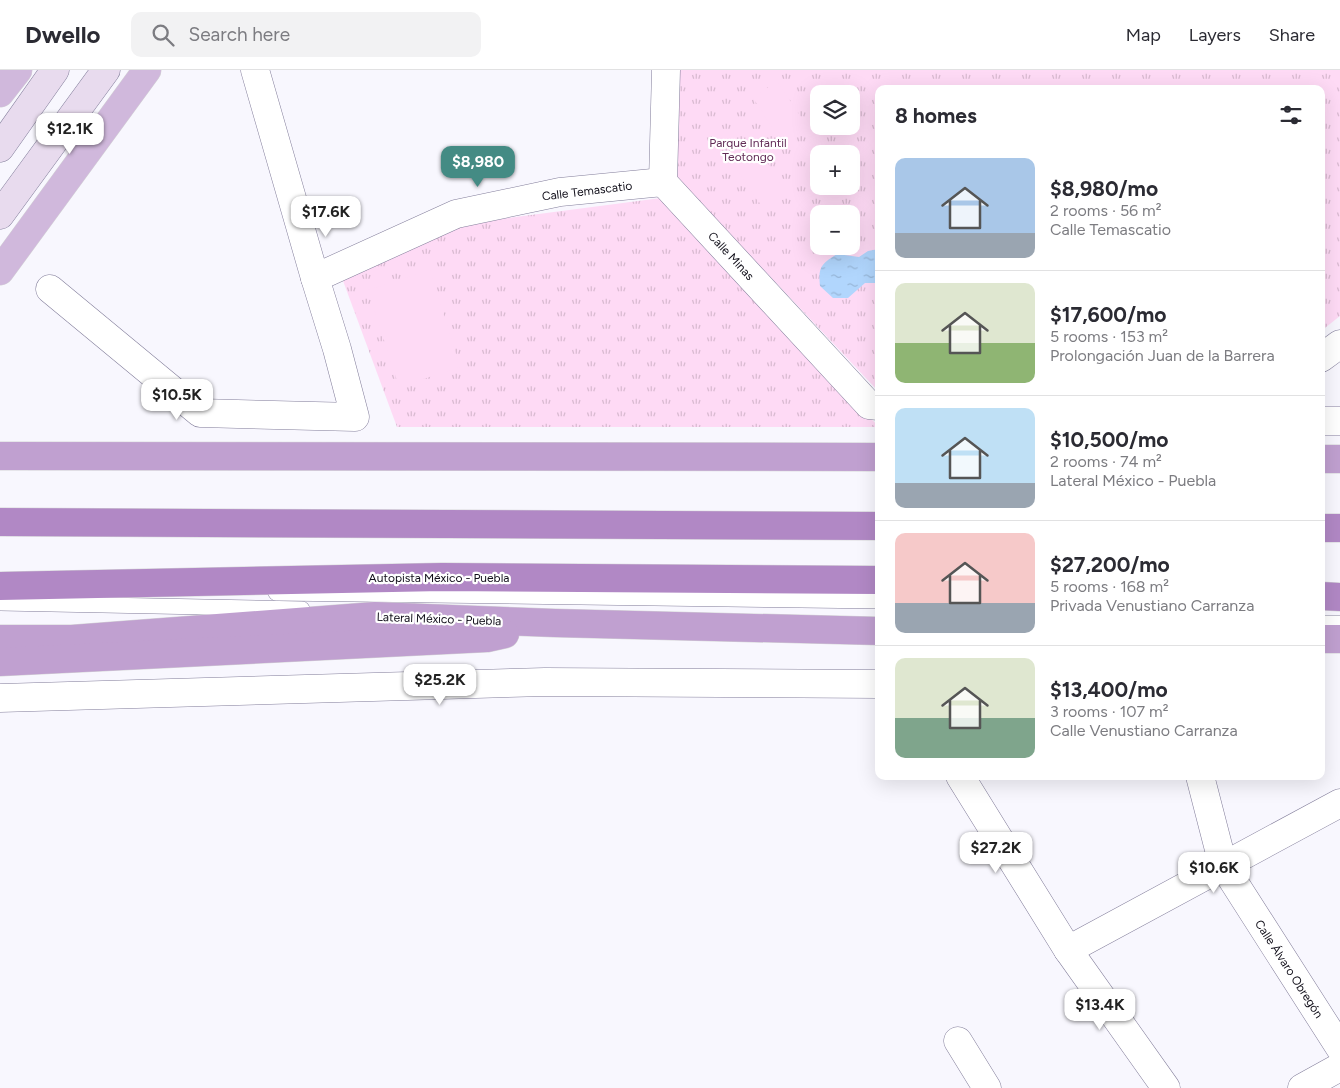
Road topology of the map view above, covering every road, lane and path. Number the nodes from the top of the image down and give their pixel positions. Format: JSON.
{"nodes":[{"id":1,"x":18,"y":70,"type":"edge"},
{"id":2,"x":55,"y":70,"type":"edge"},
{"id":3,"x":106,"y":70,"type":"edge"},
{"id":4,"x":147,"y":70,"type":"edge"},
{"id":5,"x":255,"y":70,"type":"edge"},
{"id":6,"x":666,"y":70,"type":"edge"},
{"id":7,"x":0,"y":93,"type":"edge"},
{"id":8,"x":0,"y":148,"type":"edge"},
{"id":9,"x":663,"y":182,"type":"junction"},
{"id":10,"x":0,"y":215,"type":"edge"},
{"id":11,"x":0,"y":271,"type":"edge"},
{"id":12,"x":315,"y":278,"type":"junction"},
{"id":13,"x":50,"y":289,"type":"dead end"},
{"id":14,"x":1340,"y":344,"type":"edge"},
{"id":15,"x":1325,"y":355,"type":"edge"},
{"id":16,"x":875,"y":406,"type":"edge"},
{"id":17,"x":1325,"y":421,"type":"edge"},
{"id":18,"x":1340,"y":421,"type":"edge"},
{"id":19,"x":0,"y":456,"type":"edge"},
{"id":20,"x":875,"y":457,"type":"edge"},
{"id":21,"x":1325,"y":458,"type":"edge"},
{"id":22,"x":1340,"y":459,"type":"edge"},
{"id":23,"x":0,"y":522,"type":"edge"},
{"id":24,"x":875,"y":526,"type":"edge"},
{"id":25,"x":1325,"y":528,"type":"edge"},
{"id":26,"x":1340,"y":528,"type":"edge"},
{"id":27,"x":875,"y":580,"type":"edge"},
{"id":28,"x":0,"y":587,"type":"edge"},
{"id":29,"x":1325,"y":596,"type":"edge"},
{"id":30,"x":1340,"y":597,"type":"edge"},
{"id":31,"x":875,"y":601,"type":"edge"},
{"id":32,"x":0,"y":603,"type":"edge"},
{"id":33,"x":1325,"y":607,"type":"edge"},
{"id":34,"x":1340,"y":607,"type":"edge"},
{"id":35,"x":875,"y":617,"type":"edge"},
{"id":36,"x":1325,"y":623,"type":"edge"},
{"id":37,"x":1340,"y":623,"type":"edge"},
{"id":38,"x":555,"y":624,"type":"junction"},
{"id":39,"x":875,"y":632,"type":"edge"},
{"id":40,"x":0,"y":639,"type":"edge"},
{"id":41,"x":1325,"y":639,"type":"edge"},
{"id":42,"x":1340,"y":639,"type":"edge"},
{"id":43,"x":0,"y":662,"type":"edge"},
{"id":44,"x":875,"y":684,"type":"edge"},
{"id":45,"x":0,"y":698,"type":"edge"},
{"id":46,"x":962,"y":780,"type":"edge"},
{"id":47,"x":1201,"y":780,"type":"edge"},
{"id":48,"x":1340,"y":802,"type":"edge"},
{"id":49,"x":1222,"y":865,"type":"junction"},
{"id":50,"x":1068,"y":950,"type":"junction"},
{"id":51,"x":958,"y":1040,"type":"dead end"},
{"id":52,"x":1340,"y":1048,"type":"edge"},
{"id":53,"x":1340,"y":1068,"type":"edge"},
{"id":54,"x":987,"y":1088,"type":"edge"},
{"id":55,"x":1166,"y":1088,"type":"edge"},
{"id":56,"x":1302,"y":1088,"type":"edge"}],
"edges":[{"from":1,"to":7,"type":"main road"},
{"from":2,"to":8,"type":"main road"},
{"from":3,"to":10,"type":"main road"},
{"from":4,"to":11,"type":"main road"},
{"from":5,"to":12,"type":"street"},
{"from":6,"to":9,"type":"street"},
{"from":9,"to":12,"type":"street","name":"Calle Temascatio"},
{"from":9,"to":16,"type":"street","name":"Calle Minas"},
{"from":12,"to":13,"type":"street"},
{"from":14,"to":15,"type":"street"},
{"from":17,"to":18,"type":"street"},
{"from":19,"to":20,"type":"highway"},
{"from":21,"to":22,"type":"highway"},
{"from":23,"to":24,"type":"highway"},
{"from":25,"to":26,"type":"highway"},
{"from":27,"to":28,"type":"highway","name":"Autopista México - Puebla"},
{"from":28,"to":31,"type":"lane"},
{"from":29,"to":30,"type":"highway"},
{"from":32,"to":35,"type":"lane"},
{"from":33,"to":34,"type":"lane"},
{"from":36,"to":37,"type":"lane"},
{"from":38,"to":39,"type":"highway","name":"Lateral México - Puebla"},
{"from":38,"to":40,"type":"highway","name":"Lateral México - Puebla"},
{"from":38,"to":43,"type":"highway"},
{"from":41,"to":42,"type":"highway"},
{"from":44,"to":45,"type":"street"},
{"from":46,"to":50,"type":"street"},
{"from":47,"to":49,"type":"street","name":"Calle Álvaro Obregón"},
{"from":48,"to":49,"type":"street"},
{"from":49,"to":50,"type":"street"},
{"from":49,"to":52,"type":"street","name":"Calle Álvaro Obregón"},
{"from":50,"to":55,"type":"street"},
{"from":51,"to":54,"type":"street"},
{"from":53,"to":56,"type":"street"}]}
